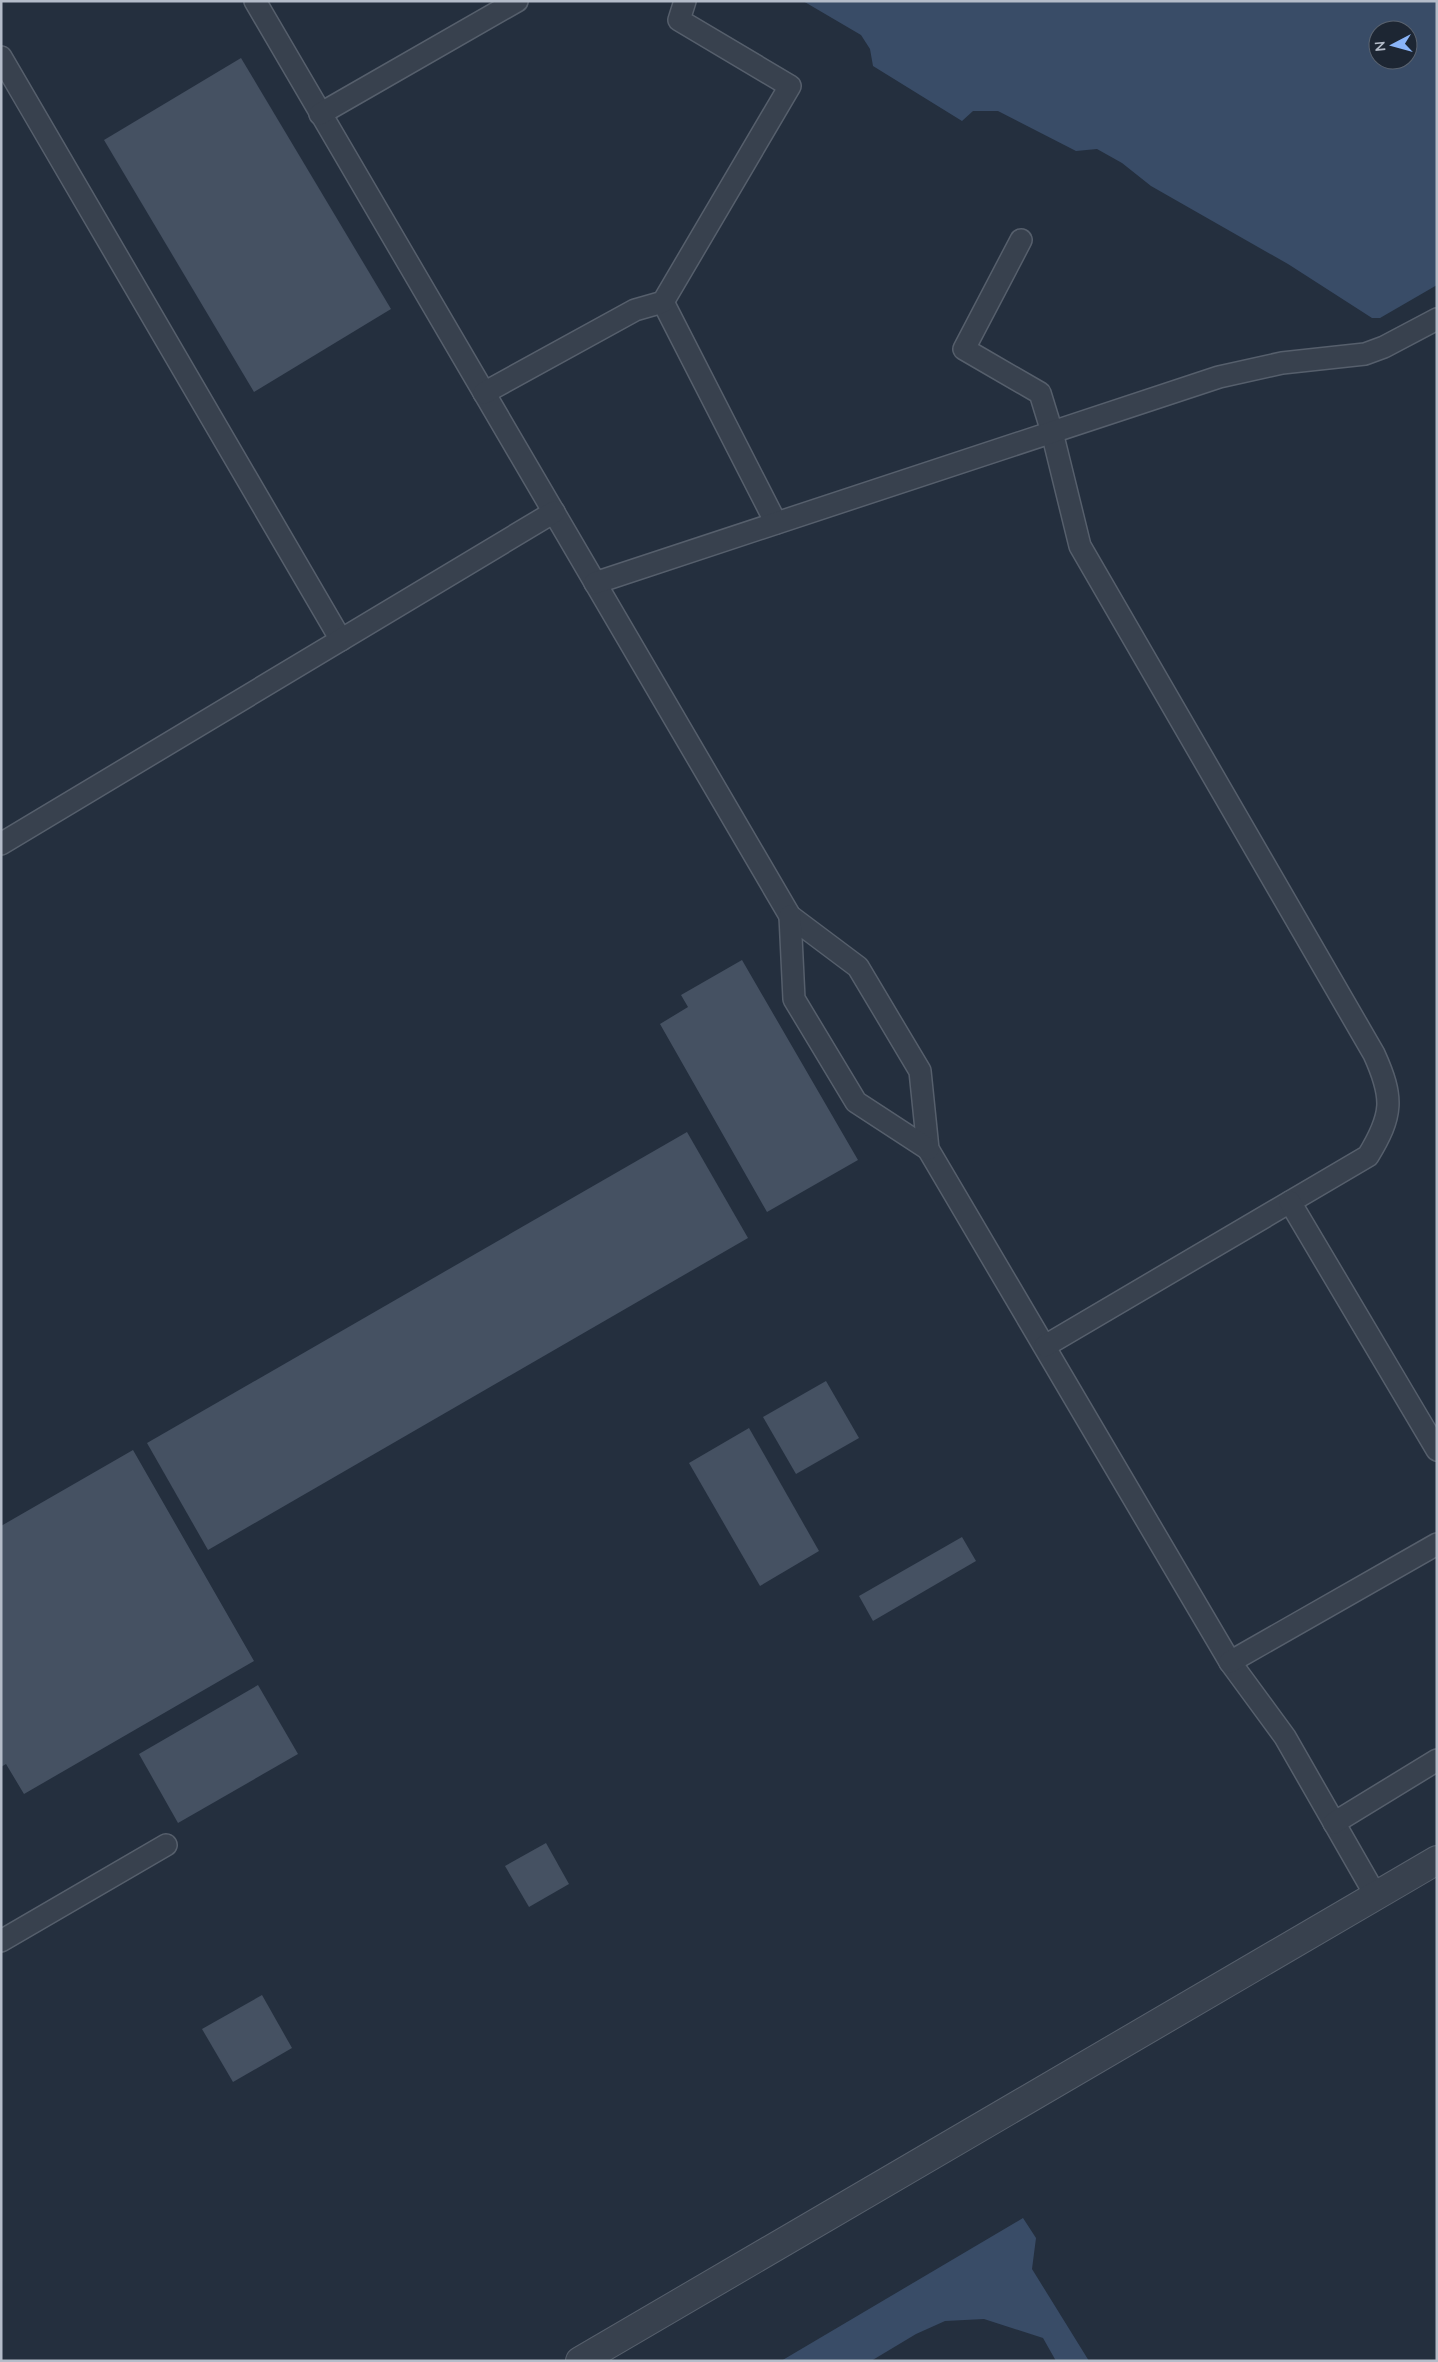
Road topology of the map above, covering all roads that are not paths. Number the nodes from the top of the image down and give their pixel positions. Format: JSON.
{"nodes":[{"id":1,"x":255,"y":1,"type":"edge"},
{"id":2,"x":517,"y":1,"type":"edge"},
{"id":3,"x":685,"y":1,"type":"edge"},
{"id":4,"x":1,"y":57,"type":"edge"},
{"id":5,"x":320,"y":114,"type":"junction"},
{"id":6,"x":1021,"y":240,"type":"dead end"},
{"id":7,"x":663,"y":302,"type":"junction"},
{"id":8,"x":1437,"y":319,"type":"edge"},
{"id":9,"x":484,"y":393,"type":"junction"},
{"id":10,"x":1052,"y":432,"type":"junction"},
{"id":11,"x":554,"y":512,"type":"junction"},
{"id":12,"x":776,"y":523,"type":"junction"},
{"id":13,"x":595,"y":582,"type":"junction"},
{"id":14,"x":341,"y":640,"type":"junction"},
{"id":15,"x":1,"y":844,"type":"edge"},
{"id":16,"x":790,"y":916,"type":"junction"},
{"id":17,"x":928,"y":1149,"type":"junction"},
{"id":18,"x":1290,"y":1202,"type":"junction"},
{"id":19,"x":1045,"y":1346,"type":"junction"},
{"id":20,"x":1437,"y":1450,"type":"edge"},
{"id":21,"x":1437,"y":1544,"type":"edge"},
{"id":22,"x":1230,"y":1662,"type":"junction"},
{"id":23,"x":1437,"y":1760,"type":"edge"},
{"id":24,"x":1334,"y":1823,"type":"junction"},
{"id":25,"x":166,"y":1845,"type":"dead end"},
{"id":26,"x":1437,"y":1860,"type":"edge"},
{"id":27,"x":1376,"y":1896,"type":"junction"},
{"id":28,"x":1,"y":1941,"type":"edge"},
{"id":29,"x":580,"y":2361,"type":"edge"}],
"edges":[{"from":1,"to":5,"type":"lane"},
{"from":2,"to":5,"type":"lane"},
{"from":3,"to":7,"type":"lane"},
{"from":4,"to":14,"type":"lane"},
{"from":5,"to":9,"type":"lane"},
{"from":6,"to":10,"type":"lane"},
{"from":7,"to":9,"type":"lane"},
{"from":7,"to":12,"type":"lane"},
{"from":8,"to":10,"type":"lane"},
{"from":9,"to":11,"type":"lane"},
{"from":10,"to":12,"type":"lane"},
{"from":10,"to":18,"type":"lane"},
{"from":11,"to":13,"type":"lane"},
{"from":11,"to":14,"type":"lane"},
{"from":12,"to":13,"type":"lane"},
{"from":13,"to":16,"type":"lane"},
{"from":14,"to":15,"type":"lane"},
{"from":16,"to":17,"type":"lane"},
{"from":16,"to":17,"type":"lane"},
{"from":17,"to":19,"type":"lane"},
{"from":18,"to":19,"type":"lane"},
{"from":18,"to":20,"type":"lane"},
{"from":19,"to":22,"type":"lane"},
{"from":21,"to":22,"type":"lane"},
{"from":22,"to":24,"type":"lane"},
{"from":23,"to":24,"type":"lane"},
{"from":24,"to":27,"type":"lane"},
{"from":25,"to":28,"type":"lane"},
{"from":26,"to":27,"type":"street"},
{"from":27,"to":29,"type":"street"}]}
